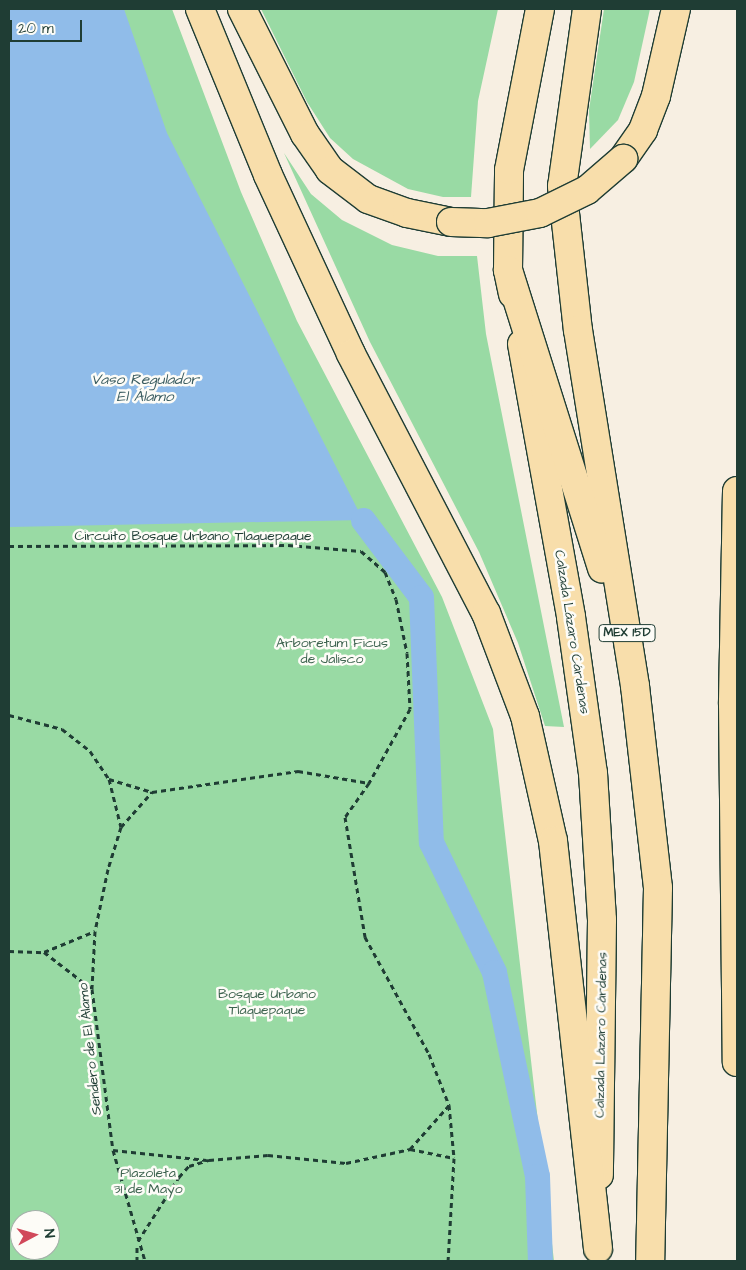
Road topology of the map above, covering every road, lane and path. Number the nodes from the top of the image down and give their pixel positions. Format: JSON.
{"nodes":[{"id":1,"x":200,"y":9,"type":"edge"},
{"id":2,"x":242,"y":9,"type":"edge"},
{"id":3,"x":540,"y":9,"type":"edge"},
{"id":4,"x":587,"y":9,"type":"edge"},
{"id":5,"x":676,"y":9,"type":"edge"},
{"id":6,"x":508,"y":270,"type":"junction"},
{"id":7,"x":737,"y":491,"type":"edge"},
{"id":8,"x":9,"y":546,"type":"edge"},
{"id":9,"x":635,"y":686,"type":"junction"},
{"id":10,"x":9,"y":715,"type":"edge"},
{"id":11,"x":109,"y":780,"type":"junction"},
{"id":12,"x":370,"y":783,"type":"junction"},
{"id":13,"x":152,"y":792,"type":"junction"},
{"id":14,"x":121,"y":827,"type":"junction"},
{"id":15,"x":95,"y":931,"type":"junction"},
{"id":16,"x":9,"y":951,"type":"edge"},
{"id":17,"x":44,"y":952,"type":"junction"},
{"id":18,"x":92,"y":989,"type":"junction"},
{"id":19,"x":737,"y":1062,"type":"edge"},
{"id":20,"x":449,"y":1105,"type":"junction"},
{"id":21,"x":410,"y":1149,"type":"junction"},
{"id":22,"x":113,"y":1150,"type":"junction"},
{"id":23,"x":454,"y":1158,"type":"junction"},
{"id":24,"x":209,"y":1160,"type":"junction"},
{"id":25,"x":137,"y":1241,"type":"junction"},
{"id":26,"x":598,"y":1255,"type":"edge"},
{"id":27,"x":137,"y":1261,"type":"edge"},
{"id":28,"x":145,"y":1261,"type":"edge"},
{"id":29,"x":448,"y":1261,"type":"edge"},
{"id":30,"x":650,"y":1261,"type":"edge"}],
"edges":[{"from":1,"to":26,"type":"main road"},
{"from":2,"to":5,"type":"main road","bridge":true},
{"from":3,"to":6,"type":"main road","name":"Calzada Lázaro Cárdenas"},
{"from":4,"to":9,"type":"main road","number":"MEX 15D"},
{"from":6,"to":9,"type":"main road"},
{"from":6,"to":26,"type":"main road","name":"Calzada Lázaro Cárdenas"},
{"from":7,"to":19,"type":"main road"},
{"from":8,"to":12,"type":"path","name":"Circuito Bosque Urbano Tlaquepaque"},
{"from":9,"to":30,"type":"main road","number":"MEX 15D"},
{"from":10,"to":11,"type":"path"},
{"from":11,"to":13,"type":"path"},
{"from":11,"to":14,"type":"path"},
{"from":12,"to":13,"type":"path"},
{"from":12,"to":20,"type":"path","name":"Circuito Bosque Urbano Tlaquepaque"},
{"from":13,"to":14,"type":"path"},
{"from":14,"to":15,"type":"path","name":"Sendero de El Álamo"},
{"from":15,"to":17,"type":"path"},
{"from":15,"to":18,"type":"path","name":"Sendero de El Álamo"},
{"from":16,"to":17,"type":"path"},
{"from":17,"to":18,"type":"path"},
{"from":18,"to":22,"type":"path","name":"Sendero de El Álamo"},
{"from":20,"to":21,"type":"path"},
{"from":20,"to":23,"type":"path","name":"Circuito Bosque Urbano Tlaquepaque"},
{"from":21,"to":23,"type":"path"},
{"from":21,"to":24,"type":"path"},
{"from":22,"to":24,"type":"path"},
{"from":22,"to":25,"type":"path","name":"Sendero de El Álamo"},
{"from":23,"to":29,"type":"path","name":"Circuito Bosque Urbano Tlaquepaque"},
{"from":24,"to":25,"type":"path"},
{"from":25,"to":27,"type":"path"},
{"from":25,"to":28,"type":"path","name":"Sendero de El Álamo"}]}
